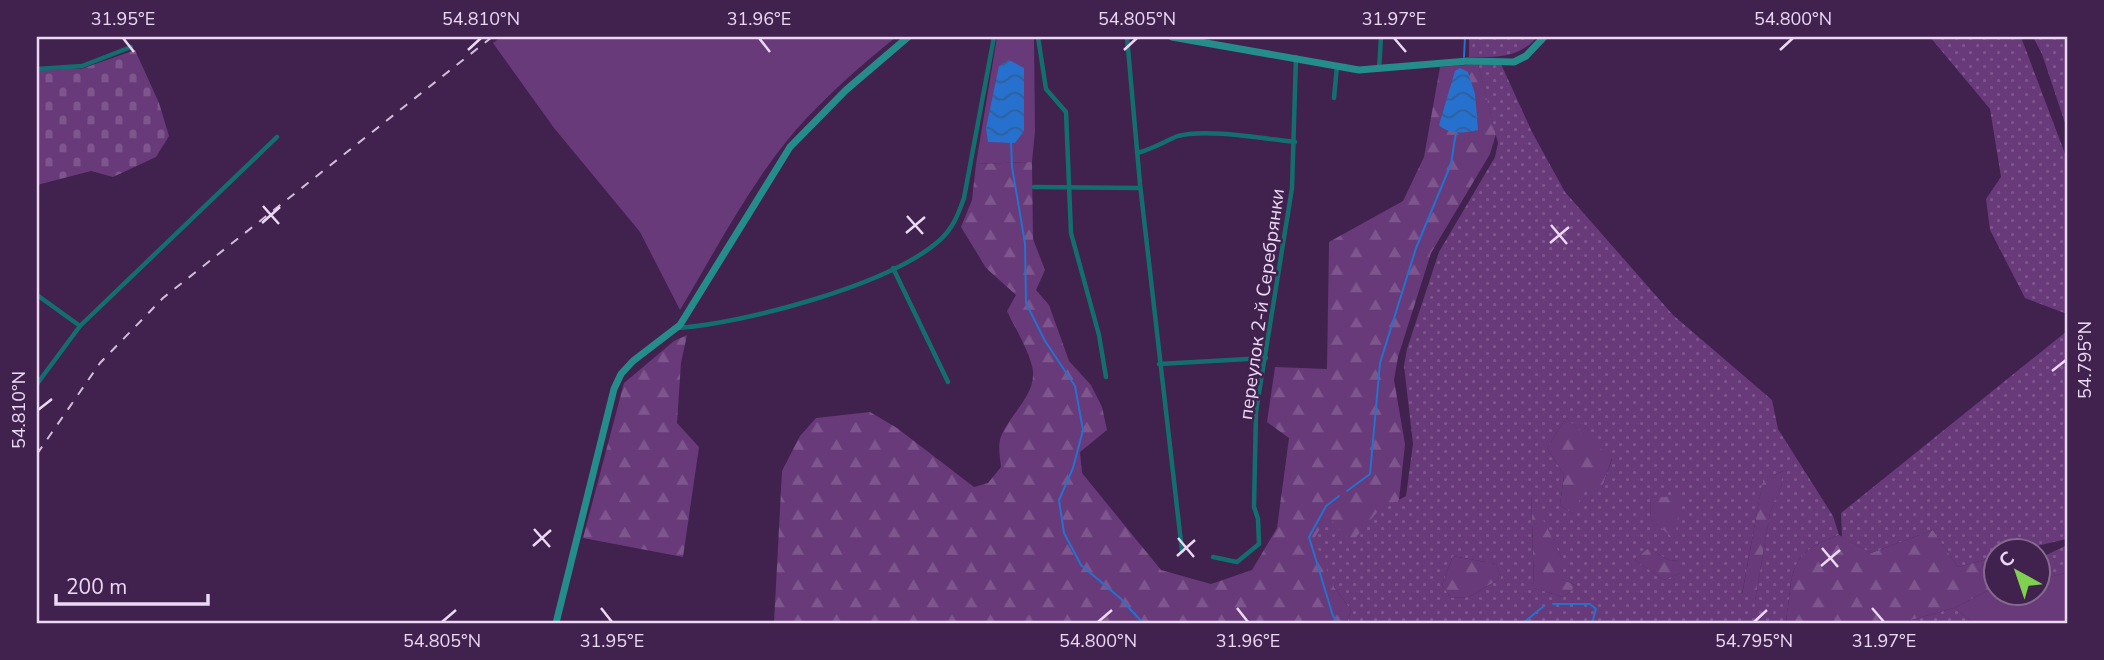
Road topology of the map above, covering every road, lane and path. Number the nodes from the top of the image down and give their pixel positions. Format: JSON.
{"nodes":[{"id":1,"x":908,"y":37,"type":"edge"},
{"id":2,"x":994,"y":37,"type":"edge"},
{"id":3,"x":1038,"y":37,"type":"edge"},
{"id":4,"x":1127,"y":37,"type":"edge"},
{"id":5,"x":1172,"y":37,"type":"edge"},
{"id":6,"x":1381,"y":37,"type":"edge"},
{"id":7,"x":1544,"y":37,"type":"edge"},
{"id":8,"x":131,"y":47,"type":"dead end"},
{"id":9,"x":1296,"y":56,"type":"junction"},
{"id":10,"x":1337,"y":65,"type":"junction"},
{"id":11,"x":37,"y":69,"type":"edge"},
{"id":12,"x":1379,"y":69,"type":"junction"},
{"id":13,"x":1334,"y":98,"type":"dead end"},
{"id":14,"x":277,"y":138,"type":"dead end"},
{"id":15,"x":1295,"y":142,"type":"junction"},
{"id":16,"x":1137,"y":153,"type":"junction"},
{"id":17,"x":1034,"y":187,"type":"dead end"},
{"id":18,"x":1071,"y":187,"type":"junction"},
{"id":19,"x":1140,"y":188,"type":"junction"},
{"id":20,"x":892,"y":268,"type":"junction"},
{"id":21,"x":37,"y":296,"type":"edge"},
{"id":22,"x":80,"y":326,"type":"junction"},
{"id":23,"x":677,"y":328,"type":"junction"},
{"id":24,"x":1266,"y":358,"type":"junction"},
{"id":25,"x":1160,"y":364,"type":"junction"},
{"id":26,"x":1106,"y":377,"type":"dead end"},
{"id":27,"x":948,"y":382,"type":"dead end"},
{"id":28,"x":37,"y":384,"type":"edge"},
{"id":29,"x":1182,"y":551,"type":"dead end"},
{"id":30,"x":1213,"y":557,"type":"dead end"},
{"id":31,"x":556,"y":623,"type":"edge"}],
"edges":[{"from":1,"to":23,"type":"street"},
{"from":2,"to":20,"type":"street"},
{"from":3,"to":18,"type":"street"},
{"from":4,"to":16,"type":"street"},
{"from":5,"to":9,"type":"street"},
{"from":6,"to":12,"type":"street"},
{"from":7,"to":12,"type":"street"},
{"from":8,"to":11,"type":"street"},
{"from":9,"to":10,"type":"street"},
{"from":9,"to":15,"type":"street","name":"переулок 2-й Серебрянки"},
{"from":10,"to":12,"type":"street"},
{"from":10,"to":13,"type":"street"},
{"from":14,"to":22,"type":"street"},
{"from":15,"to":16,"type":"street"},
{"from":15,"to":24,"type":"street","name":"переулок 2-й Серебрянки"},
{"from":16,"to":19,"type":"street"},
{"from":17,"to":18,"type":"street"},
{"from":18,"to":19,"type":"street"},
{"from":18,"to":26,"type":"street"},
{"from":19,"to":25,"type":"street"},
{"from":20,"to":23,"type":"street"},
{"from":20,"to":27,"type":"street"},
{"from":21,"to":22,"type":"street"},
{"from":22,"to":28,"type":"street"},
{"from":23,"to":31,"type":"street"},
{"from":24,"to":25,"type":"street"},
{"from":24,"to":30,"type":"street","name":"переулок 2-й Серебрянки"},
{"from":25,"to":29,"type":"street"}]}
